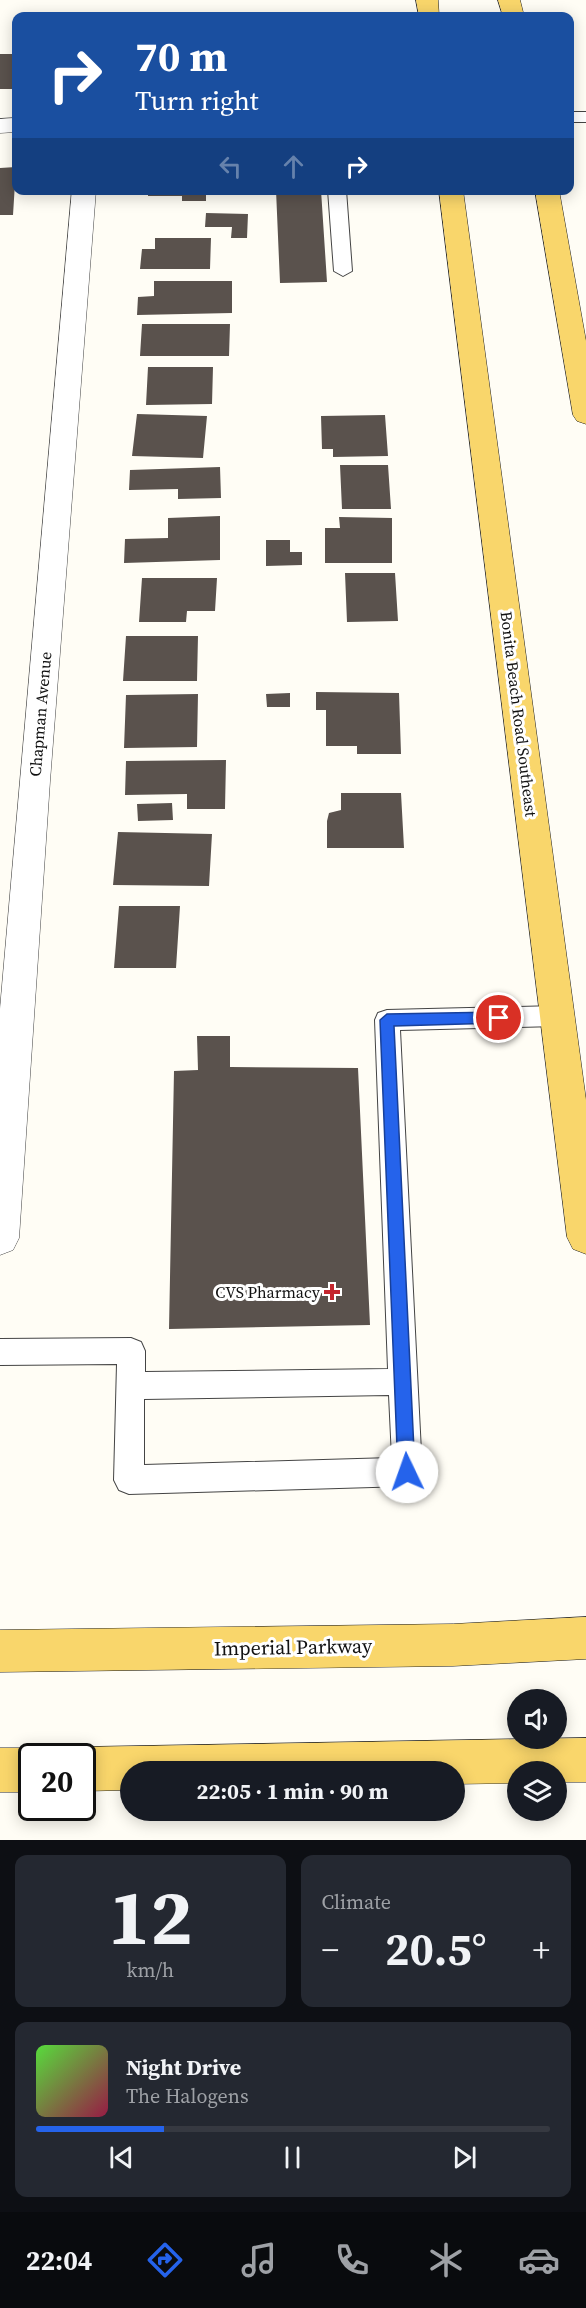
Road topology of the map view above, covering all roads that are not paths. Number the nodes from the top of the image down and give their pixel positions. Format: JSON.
{"nodes":[{"id":1,"x":84,"y":195,"type":"edge"},
{"id":2,"x":337,"y":195,"type":"edge"},
{"id":3,"x":452,"y":195,"type":"edge"},
{"id":4,"x":549,"y":195,"type":"edge"},
{"id":5,"x":343,"y":271,"type":"dead end"},
{"id":6,"x":586,"y":415,"type":"edge"},
{"id":7,"x":557,"y":1016,"type":"junction"},
{"id":8,"x":0,"y":1238,"type":"edge"},
{"id":9,"x":586,"y":1238,"type":"edge"},
{"id":10,"x":0,"y":1352,"type":"edge"},
{"id":11,"x":403,"y":1382,"type":"junction"},
{"id":12,"x":130,"y":1386,"type":"junction"},
{"id":13,"x":586,"y":1638,"type":"edge"},
{"id":14,"x":0,"y":1651,"type":"edge"},
{"id":15,"x":586,"y":1760,"type":"edge"},
{"id":16,"x":96,"y":1769,"type":"edge"},
{"id":17,"x":0,"y":1770,"type":"edge"},
{"id":18,"x":18,"y":1770,"type":"edge"}],
"edges":[{"from":1,"to":8,"type":"street","name":"Chapman Avenue"},
{"from":2,"to":5,"type":"lane"},
{"from":3,"to":7,"type":"main road","name":"Bonita Beach Road Southeast"},
{"from":4,"to":6,"type":"main road"},
{"from":7,"to":9,"type":"main road","name":"Bonita Beach Road Southeast"},
{"from":7,"to":11,"type":"lane"},
{"from":10,"to":12,"type":"lane"},
{"from":11,"to":12,"type":"lane"},
{"from":11,"to":12,"type":"lane"},
{"from":13,"to":14,"type":"main road","name":"Imperial Parkway"},
{"from":15,"to":16,"type":"main road"},
{"from":17,"to":18,"type":"main road"}]}
